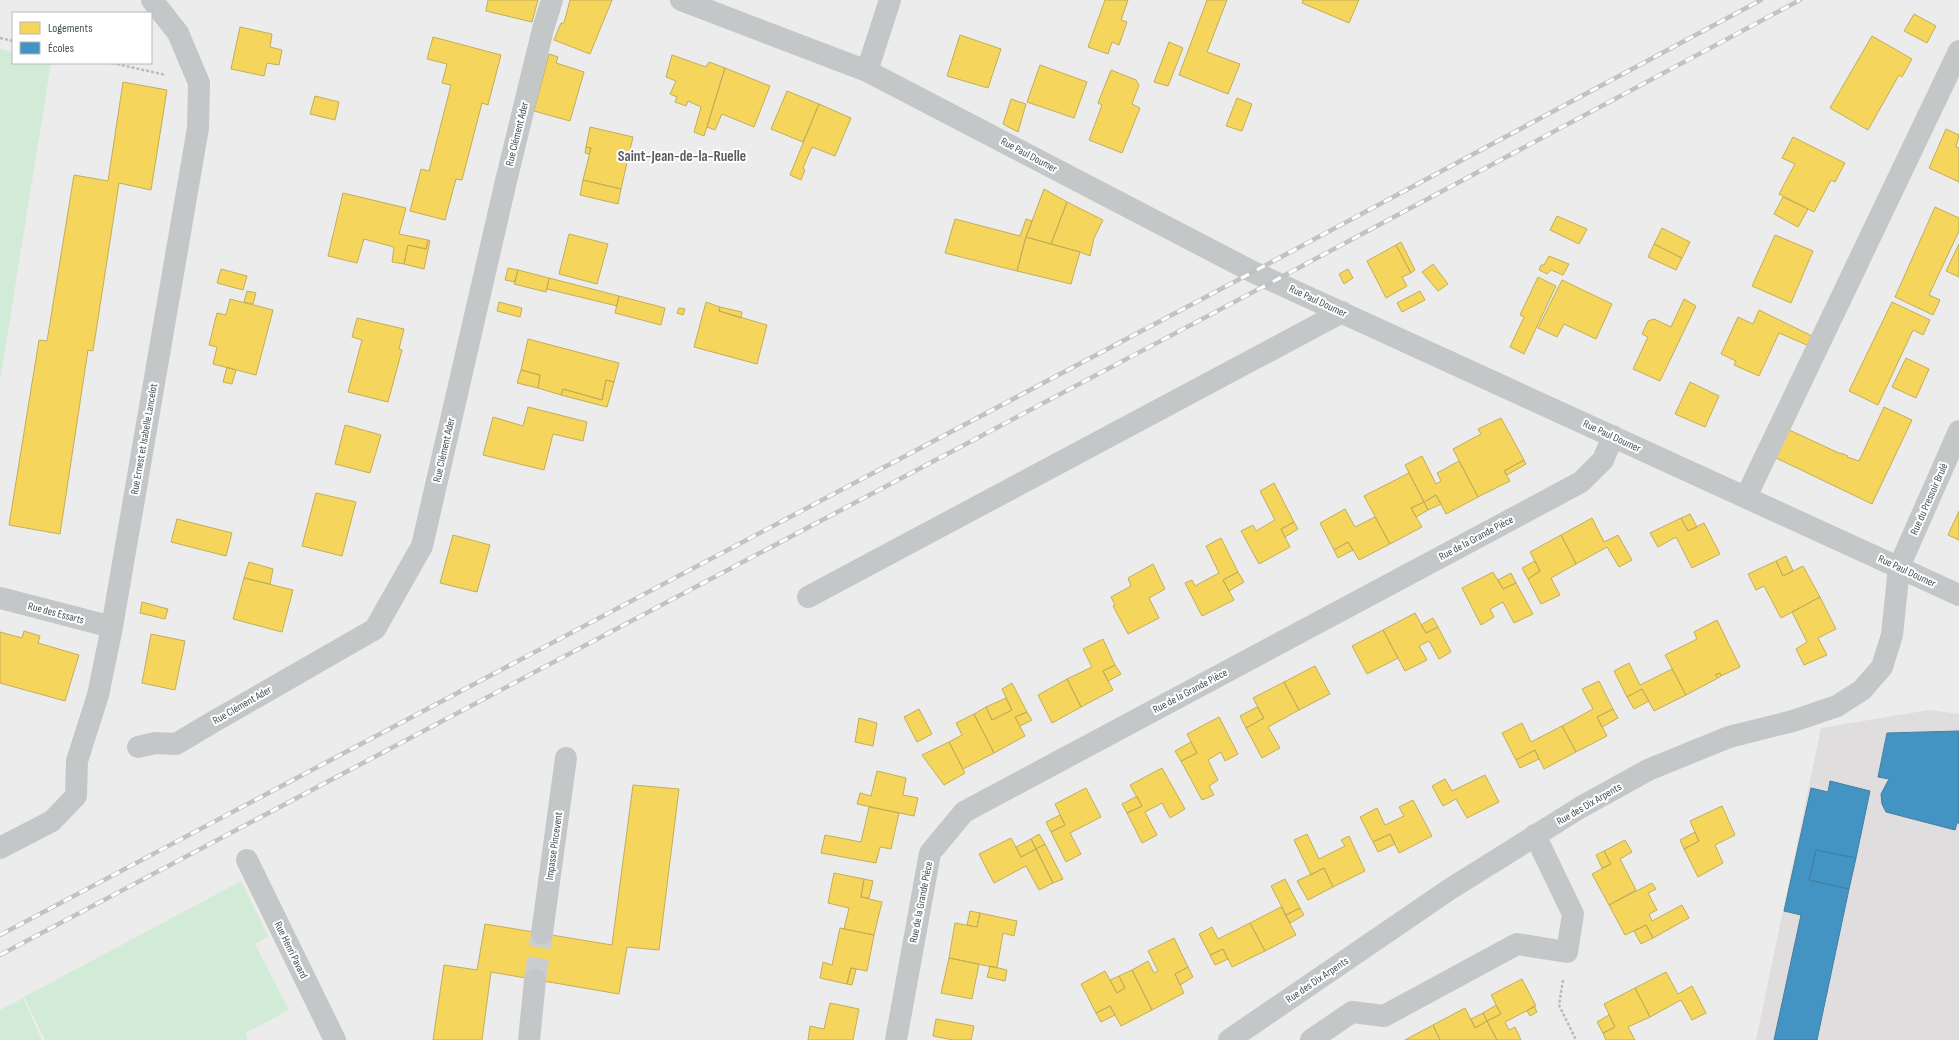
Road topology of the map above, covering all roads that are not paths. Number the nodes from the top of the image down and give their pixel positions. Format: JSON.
{"nodes":[{"id":1,"x":152,"y":0,"type":"edge"},
{"id":2,"x":552,"y":0,"type":"edge"},
{"id":3,"x":681,"y":0,"type":"edge"},
{"id":4,"x":890,"y":0,"type":"edge"},
{"id":5,"x":1959,"y":51,"type":"edge"},
{"id":6,"x":867,"y":70,"type":"junction"},
{"id":7,"x":1953,"y":82,"type":"edge"},
{"id":8,"x":1342,"y":312,"type":"junction"},
{"id":9,"x":1959,"y":431,"type":"edge"},
{"id":10,"x":1613,"y":436,"type":"junction"},
{"id":11,"x":1746,"y":497,"type":"junction"},
{"id":12,"x":1899,"y":567,"type":"junction"},
{"id":13,"x":1959,"y":595,"type":"edge"},
{"id":14,"x":808,"y":597,"type":"dead end"},
{"id":15,"x":0,"y":598,"type":"edge"},
{"id":16,"x":112,"y":627,"type":"junction"},
{"id":17,"x":138,"y":747,"type":"dead end"},
{"id":18,"x":566,"y":758,"type":"dead end"},
{"id":19,"x":1535,"y":835,"type":"junction"},
{"id":20,"x":0,"y":848,"type":"edge"},
{"id":21,"x":248,"y":860,"type":"dead end"},
{"id":22,"x":542,"y":933,"type":"tunnel mouth"},
{"id":23,"x":535,"y":980,"type":"tunnel mouth"},
{"id":24,"x":335,"y":1040,"type":"edge"},
{"id":25,"x":529,"y":1040,"type":"edge"},
{"id":26,"x":896,"y":1040,"type":"edge"},
{"id":27,"x":1229,"y":1040,"type":"edge"},
{"id":28,"x":1311,"y":1040,"type":"edge"}],
"edges":[{"from":1,"to":16,"type":"street","name":"Rue Ernest et Isabelle Lancelot"},
{"from":2,"to":17,"type":"street","name":"Rue Clément Ader"},
{"from":3,"to":6,"type":"street","name":"Rue Paul Doumer"},
{"from":4,"to":6,"type":"street"},
{"from":5,"to":7,"type":"street"},
{"from":6,"to":8,"type":"street","name":"Rue Paul Doumer"},
{"from":7,"to":11,"type":"street"},
{"from":8,"to":10,"type":"street","name":"Rue Paul Doumer"},
{"from":8,"to":14,"type":"street"},
{"from":9,"to":12,"type":"street","name":"Rue du Pressoir Brulé"},
{"from":10,"to":11,"type":"street","name":"Rue Paul Doumer"},
{"from":10,"to":26,"type":"street","name":"Rue de la Grande Pièce"},
{"from":11,"to":12,"type":"street","name":"Rue Paul Doumer"},
{"from":12,"to":13,"type":"street","name":"Rue Paul Doumer"},
{"from":12,"to":19,"type":"street","name":"Rue des Dix Arpents"},
{"from":15,"to":16,"type":"street","name":"Rue des Essarts"},
{"from":16,"to":20,"type":"street","name":"Rue Ernest et Isabelle Lancelot"},
{"from":18,"to":22,"type":"street","name":"Impasse Pincevent"},
{"from":19,"to":27,"type":"street","name":"Rue des Dix Arpents"},
{"from":19,"to":28,"type":"street"},
{"from":21,"to":24,"type":"street","name":"Rue Henri Pavard"},
{"from":23,"to":25,"type":"street"}]}
